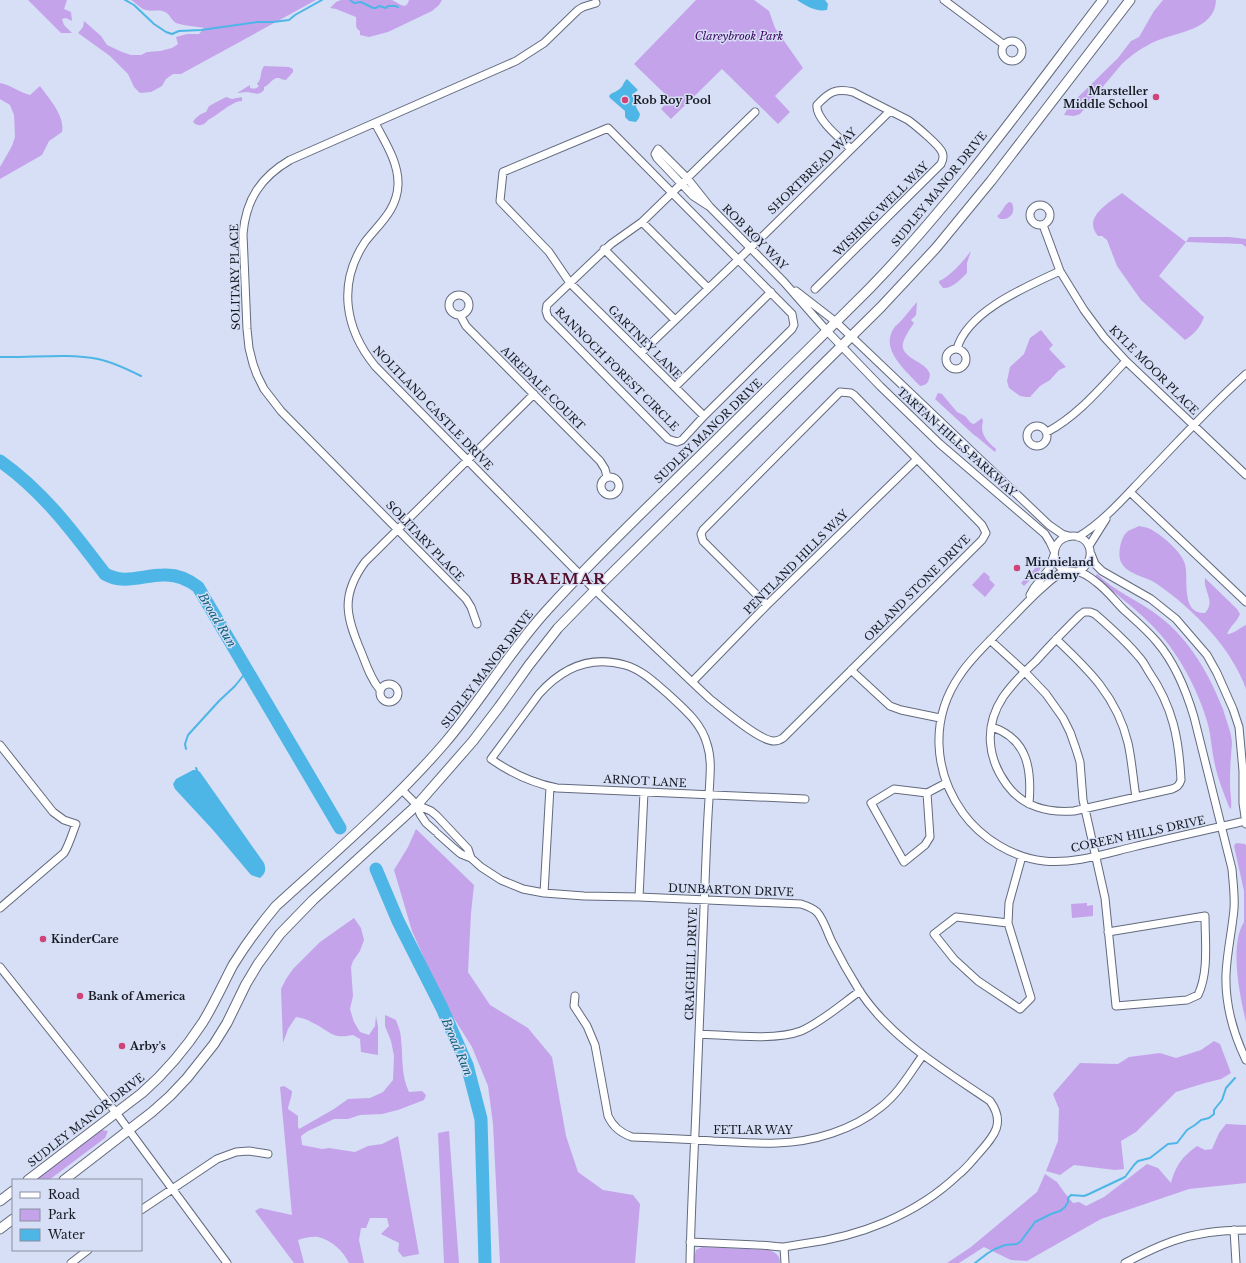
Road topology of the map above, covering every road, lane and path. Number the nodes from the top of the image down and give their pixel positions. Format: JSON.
{"nodes":[{"id":1,"x":944,"y":0,"type":"edge"},
{"id":2,"x":1103,"y":0,"type":"edge"},
{"id":3,"x":1130,"y":0,"type":"edge"},
{"id":4,"x":596,"y":3,"type":"dead end"},
{"id":5,"x":1003,"y":44,"type":"dead end"},
{"id":6,"x":890,"y":111,"type":"junction"},
{"id":7,"x":755,"y":112,"type":"dead end"},
{"id":8,"x":375,"y":123,"type":"junction"},
{"id":9,"x":851,"y":149,"type":"junction"},
{"id":10,"x":684,"y":181,"type":"junction"},
{"id":11,"x":673,"y":192,"type":"junction"},
{"id":12,"x":642,"y":222,"type":"junction"},
{"id":13,"x":1043,"y":225,"type":"dead end"},
{"id":14,"x":750,"y":248,"type":"junction"},
{"id":15,"x":604,"y":249,"type":"junction"},
{"id":16,"x":738,"y":259,"type":"junction"},
{"id":17,"x":1060,"y":271,"type":"junction"},
{"id":18,"x":784,"y":282,"type":"junction"},
{"id":19,"x":570,"y":283,"type":"junction"},
{"id":20,"x":708,"y":288,"type":"junction"},
{"id":21,"x":815,"y":289,"type":"dead end"},
{"id":22,"x":771,"y":292,"type":"junction"},
{"id":23,"x":460,"y":315,"type":"dead end"},
{"id":24,"x":675,"y":320,"type":"junction"},
{"id":25,"x":836,"y":322,"type":"junction"},
{"id":26,"x":827,"y":331,"type":"junction"},
{"id":27,"x":850,"y":336,"type":"junction"},
{"id":28,"x":841,"y":346,"type":"junction"},
{"id":29,"x":958,"y":348,"type":"dead end"},
{"id":30,"x":641,"y":353,"type":"junction"},
{"id":31,"x":1126,"y":361,"type":"junction"},
{"id":32,"x":1246,"y":374,"type":"edge"},
{"id":33,"x":675,"y":387,"type":"junction"},
{"id":34,"x":534,"y":394,"type":"junction"},
{"id":35,"x":704,"y":416,"type":"junction"},
{"id":36,"x":1194,"y":425,"type":"junction"},
{"id":37,"x":1047,"y":432,"type":"dead end"},
{"id":38,"x":917,"y":459,"type":"junction"},
{"id":39,"x":468,"y":460,"type":"junction"},
{"id":40,"x":1246,"y":475,"type":"edge"},
{"id":41,"x":607,"y":477,"type":"dead end"},
{"id":42,"x":1130,"y":492,"type":"junction"},
{"id":43,"x":1113,"y":509,"type":"junction"},
{"id":44,"x":398,"y":529,"type":"junction"},
{"id":45,"x":1069,"y":536,"type":"junction"},
{"id":46,"x":1078,"y":537,"type":"junction"},
{"id":47,"x":1090,"y":549,"type":"junction"},
{"id":48,"x":1054,"y":553,"type":"junction"},
{"id":49,"x":1064,"y":570,"type":"junction"},
{"id":50,"x":1077,"y":572,"type":"junction"},
{"id":51,"x":580,"y":575,"type":"junction"},
{"id":52,"x":595,"y":590,"type":"junction"},
{"id":53,"x":1028,"y":601,"type":"junction"},
{"id":54,"x":1246,"y":602,"type":"edge"},
{"id":55,"x":767,"y":605,"type":"junction"},
{"id":56,"x":477,"y":624,"type":"dead end"},
{"id":57,"x":1056,"y":639,"type":"junction"},
{"id":58,"x":990,"y":640,"type":"junction"},
{"id":59,"x":851,"y":670,"type":"junction"},
{"id":60,"x":1025,"y":672,"type":"junction"},
{"id":61,"x":692,"y":682,"type":"junction"},
{"id":62,"x":380,"y":690,"type":"dead end"},
{"id":63,"x":940,"y":718,"type":"junction"},
{"id":64,"x":992,"y":727,"type":"junction"},
{"id":65,"x":0,"y":745,"type":"edge"},
{"id":66,"x":491,"y":759,"type":"joint"},
{"id":67,"x":946,"y":782,"type":"junction"},
{"id":68,"x":550,"y":787,"type":"junction"},
{"id":69,"x":402,"y":790,"type":"junction"},
{"id":70,"x":644,"y":792,"type":"junction"},
{"id":71,"x":927,"y":793,"type":"junction"},
{"id":72,"x":709,"y":795,"type":"junction"},
{"id":73,"x":1136,"y":797,"type":"junction"},
{"id":74,"x":805,"y":799,"type":"dead end"},
{"id":75,"x":1029,"y":804,"type":"junction"},
{"id":76,"x":417,"y":805,"type":"junction"},
{"id":77,"x":1085,"y":809,"type":"junction"},
{"id":78,"x":426,"y":823,"type":"junction"},
{"id":79,"x":1245,"y":823,"type":"edge"},
{"id":80,"x":1222,"y":826,"type":"junction"},
{"id":81,"x":446,"y":841,"type":"junction"},
{"id":82,"x":1022,"y":856,"type":"junction"},
{"id":83,"x":1095,"y":856,"type":"junction"},
{"id":84,"x":471,"y":858,"type":"junction"},
{"id":85,"x":544,"y":893,"type":"junction"},
{"id":86,"x":639,"y":897,"type":"junction"},
{"id":87,"x":704,"y":900,"type":"junction"},
{"id":88,"x":0,"y":908,"type":"edge"},
{"id":89,"x":1008,"y":923,"type":"junction"},
{"id":90,"x":1108,"y":932,"type":"junction"},
{"id":91,"x":0,"y":967,"type":"edge"},
{"id":92,"x":860,"y":991,"type":"junction"},
{"id":93,"x":575,"y":996,"type":"dead end"},
{"id":94,"x":699,"y":1034,"type":"junction"},
{"id":95,"x":923,"y":1055,"type":"junction"},
{"id":96,"x":1246,"y":1060,"type":"edge"},
{"id":97,"x":116,"y":1114,"type":"junction"},
{"id":98,"x":129,"y":1130,"type":"junction"},
{"id":99,"x":694,"y":1140,"type":"junction"},
{"id":100,"x":268,"y":1154,"type":"dead end"},
{"id":101,"x":29,"y":1179,"type":"edge"},
{"id":102,"x":65,"y":1179,"type":"edge"},
{"id":103,"x":172,"y":1189,"type":"junction"},
{"id":104,"x":12,"y":1192,"type":"edge"},
{"id":105,"x":0,"y":1201,"type":"edge"},
{"id":106,"x":142,"y":1209,"type":"edge"},
{"id":107,"x":12,"y":1220,"type":"edge"},
{"id":108,"x":0,"y":1229,"type":"edge"},
{"id":109,"x":1234,"y":1230,"type":"junction"},
{"id":110,"x":1246,"y":1230,"type":"edge"},
{"id":111,"x":690,"y":1242,"type":"junction"},
{"id":112,"x":784,"y":1247,"type":"junction"},
{"id":113,"x":87,"y":1251,"type":"edge"},
{"id":114,"x":71,"y":1263,"type":"edge"},
{"id":115,"x":226,"y":1263,"type":"edge"},
{"id":116,"x":690,"y":1263,"type":"edge"},
{"id":117,"x":785,"y":1263,"type":"edge"},
{"id":118,"x":1124,"y":1263,"type":"edge"},
{"id":119,"x":1236,"y":1263,"type":"edge"}],
"edges":[{"from":1,"to":5,"type":"street"},
{"from":2,"to":25,"type":"main road","name":"SUDLEY MANOR DRIVE"},
{"from":3,"to":27,"type":"main road"},
{"from":4,"to":8,"type":"street","name":"SOLITARY PLACE"},
{"from":6,"to":9,"type":"street","name":"SHORTBREAD WAY"},
{"from":6,"to":9,"type":"street","name":"WISHING WELL WAY"},
{"from":6,"to":21,"type":"street","name":"WISHING WELL WAY"},
{"from":7,"to":10,"type":"street"},
{"from":8,"to":39,"type":"street","name":"NOLTLAND CASTLE DRIVE"},
{"from":8,"to":44,"type":"street","name":"SOLITARY PLACE"},
{"from":9,"to":14,"type":"street","name":"SHORTBREAD WAY"},
{"from":10,"to":11,"type":"street"},
{"from":10,"to":14,"type":"street","name":"ROB ROY WAY"},
{"from":11,"to":12,"type":"street"},
{"from":11,"to":16,"type":"street","name":"RANNOCH FOREST CIRCLE"},
{"from":11,"to":19,"type":"street","name":"GARTNEY LANE"},
{"from":12,"to":15,"type":"street"},
{"from":12,"to":20,"type":"street"},
{"from":13,"to":17,"type":"street","name":"KYLE MOOR PLACE"},
{"from":14,"to":16,"type":"street","name":"SHORTBREAD WAY"},
{"from":14,"to":18,"type":"street","name":"ROB ROY WAY"},
{"from":15,"to":19,"type":"street"},
{"from":15,"to":24,"type":"street"},
{"from":16,"to":20,"type":"street","name":"SHORTBREAD WAY"},
{"from":16,"to":22,"type":"street","name":"RANNOCH FOREST CIRCLE"},
{"from":17,"to":29,"type":"street"},
{"from":17,"to":31,"type":"street","name":"KYLE MOOR PLACE"},
{"from":18,"to":25,"type":"street","name":"ROB ROY WAY"},
{"from":18,"to":26,"type":"street","name":"ROB ROY WAY"},
{"from":19,"to":30,"type":"street","name":"GARTNEY LANE"},
{"from":19,"to":35,"type":"street","name":"RANNOCH FOREST CIRCLE"},
{"from":20,"to":24,"type":"street","name":"SHORTBREAD WAY"},
{"from":22,"to":33,"type":"street"},
{"from":22,"to":35,"type":"street","name":"RANNOCH FOREST CIRCLE"},
{"from":23,"to":34,"type":"street","name":"AIREDALE COURT"},
{"from":24,"to":30,"type":"street","name":"SHORTBREAD WAY"},
{"from":25,"to":26,"type":"main road","name":"SUDLEY MANOR DRIVE"},
{"from":25,"to":27,"type":"street","name":"TARTAN HILLS PARKWAY"},
{"from":26,"to":28,"type":"street","name":"TARTAN HILLS PARKWAY"},
{"from":26,"to":51,"type":"main road","name":"SUDLEY MANOR DRIVE"},
{"from":27,"to":28,"type":"main road"},
{"from":27,"to":45,"type":"street","name":"TARTAN HILLS PARKWAY"},
{"from":28,"to":48,"type":"street","name":"TARTAN HILLS PARKWAY"},
{"from":28,"to":52,"type":"main road"},
{"from":30,"to":33,"type":"street","name":"GARTNEY LANE"},
{"from":31,"to":36,"type":"street","name":"KYLE MOOR PLACE"},
{"from":31,"to":37,"type":"street"},
{"from":32,"to":36,"type":"street"},
{"from":33,"to":35,"type":"street","name":"GARTNEY LANE"},
{"from":34,"to":39,"type":"street"},
{"from":34,"to":41,"type":"street","name":"AIREDALE COURT"},
{"from":36,"to":40,"type":"street","name":"KYLE MOOR PLACE"},
{"from":36,"to":42,"type":"street"},
{"from":38,"to":55,"type":"street","name":"PENTLAND HILLS WAY"},
{"from":38,"to":55,"type":"street","name":"ORLAND STONE DRIVE"},
{"from":38,"to":59,"type":"street","name":"ORLAND STONE DRIVE"},
{"from":39,"to":44,"type":"street"},
{"from":39,"to":51,"type":"street","name":"NOLTLAND CASTLE DRIVE"},
{"from":42,"to":43,"type":"street"},
{"from":42,"to":54,"type":"street"},
{"from":43,"to":46,"type":"street"},
{"from":43,"to":47,"type":"street"},
{"from":44,"to":56,"type":"street","name":"SOLITARY PLACE"},
{"from":44,"to":62,"type":"street"},
{"from":45,"to":46,"type":"street","name":"TARTAN HILLS PARKWAY"},
{"from":45,"to":48,"type":"street"},
{"from":46,"to":47,"type":"street"},
{"from":47,"to":50,"type":"street"},
{"from":47,"to":79,"type":"street"},
{"from":48,"to":49,"type":"street","name":"TARTAN HILLS PARKWAY"},
{"from":48,"to":53,"type":"street","name":"COREEN HILLS DRIVE"},
{"from":49,"to":50,"type":"street"},
{"from":49,"to":53,"type":"street","name":"COREEN HILLS DRIVE"},
{"from":50,"to":80,"type":"street"},
{"from":51,"to":52,"type":"street","name":"NOLTLAND CASTLE DRIVE"},
{"from":51,"to":69,"type":"main road","name":"SUDLEY MANOR DRIVE"},
{"from":52,"to":61,"type":"street","name":"ORLAND STONE DRIVE"},
{"from":52,"to":76,"type":"main road"},
{"from":53,"to":58,"type":"street","name":"COREEN HILLS DRIVE"},
{"from":55,"to":61,"type":"street","name":"PENTLAND HILLS WAY"},
{"from":57,"to":60,"type":"street"},
{"from":57,"to":73,"type":"street"},
{"from":57,"to":73,"type":"street"},
{"from":58,"to":60,"type":"street"},
{"from":58,"to":63,"type":"street","name":"COREEN HILLS DRIVE"},
{"from":59,"to":61,"type":"street","name":"ORLAND STONE DRIVE"},
{"from":59,"to":63,"type":"street"},
{"from":60,"to":64,"type":"street"},
{"from":60,"to":77,"type":"street"},
{"from":63,"to":67,"type":"street","name":"COREEN HILLS DRIVE"},
{"from":64,"to":75,"type":"street"},
{"from":64,"to":75,"type":"street"},
{"from":65,"to":88,"type":"street"},
{"from":66,"to":68,"type":"street","name":"ARNOT LANE"},
{"from":66,"to":72,"type":"street","name":"CRAIGHILL DRIVE"},
{"from":67,"to":71,"type":"street"},
{"from":67,"to":82,"type":"street","name":"COREEN HILLS DRIVE"},
{"from":68,"to":70,"type":"street","name":"ARNOT LANE"},
{"from":68,"to":85,"type":"street"},
{"from":69,"to":76,"type":"street","name":"DUNBARTON DRIVE"},
{"from":69,"to":97,"type":"main road","name":"SUDLEY MANOR DRIVE"},
{"from":70,"to":72,"type":"street","name":"ARNOT LANE"},
{"from":70,"to":86,"type":"street"},
{"from":71,"to":71,"type":"street"},
{"from":72,"to":74,"type":"street","name":"ARNOT LANE"},
{"from":72,"to":87,"type":"street","name":"CRAIGHILL DRIVE"},
{"from":73,"to":77,"type":"street"},
{"from":75,"to":77,"type":"street"},
{"from":76,"to":78,"type":"street","name":"DUNBARTON DRIVE"},
{"from":76,"to":84,"type":"street","name":"DUNBARTON DRIVE"},
{"from":76,"to":98,"type":"main road"},
{"from":77,"to":83,"type":"street"},
{"from":78,"to":81,"type":"street","name":"DUNBARTON DRIVE"},
{"from":78,"to":81,"type":"street","name":"DUNBARTON DRIVE"},
{"from":79,"to":80,"type":"street","name":"COREEN HILLS DRIVE"},
{"from":80,"to":83,"type":"street","name":"COREEN HILLS DRIVE"},
{"from":80,"to":96,"type":"street"},
{"from":81,"to":84,"type":"street","name":"DUNBARTON DRIVE"},
{"from":82,"to":83,"type":"street","name":"COREEN HILLS DRIVE"},
{"from":82,"to":89,"type":"street"},
{"from":83,"to":90,"type":"street"},
{"from":84,"to":85,"type":"street","name":"DUNBARTON DRIVE"},
{"from":85,"to":86,"type":"street","name":"DUNBARTON DRIVE"},
{"from":86,"to":87,"type":"street","name":"DUNBARTON DRIVE"},
{"from":87,"to":92,"type":"street","name":"DUNBARTON DRIVE"},
{"from":87,"to":94,"type":"street","name":"CRAIGHILL DRIVE"},
{"from":89,"to":89,"type":"street"},
{"from":90,"to":90,"type":"street"},
{"from":91,"to":97,"type":"street"},
{"from":92,"to":94,"type":"street"},
{"from":92,"to":95,"type":"street","name":"DUNBARTON DRIVE"},
{"from":93,"to":99,"type":"street","name":"FETLAR WAY"},
{"from":94,"to":99,"type":"street","name":"CRAIGHILL DRIVE"},
{"from":95,"to":99,"type":"street","name":"FETLAR WAY"},
{"from":95,"to":112,"type":"street","name":"DUNBARTON DRIVE"},
{"from":97,"to":98,"type":"street"},
{"from":97,"to":101,"type":"main road","name":"SUDLEY MANOR DRIVE"},
{"from":98,"to":102,"type":"main road"},
{"from":98,"to":103,"type":"street"},
{"from":99,"to":111,"type":"street","name":"CRAIGHILL DRIVE"},
{"from":100,"to":103,"type":"street"},
{"from":103,"to":106,"type":"street"},
{"from":103,"to":115,"type":"street"},
{"from":104,"to":105,"type":"main road"},
{"from":107,"to":108,"type":"main road"},
{"from":109,"to":110,"type":"street"},
{"from":109,"to":118,"type":"street"},
{"from":109,"to":119,"type":"street"},
{"from":111,"to":112,"type":"street","name":"DUNBARTON DRIVE"},
{"from":111,"to":116,"type":"street","name":"CRAIGHILL DRIVE"},
{"from":112,"to":117,"type":"street"},
{"from":113,"to":114,"type":"street"}]}
